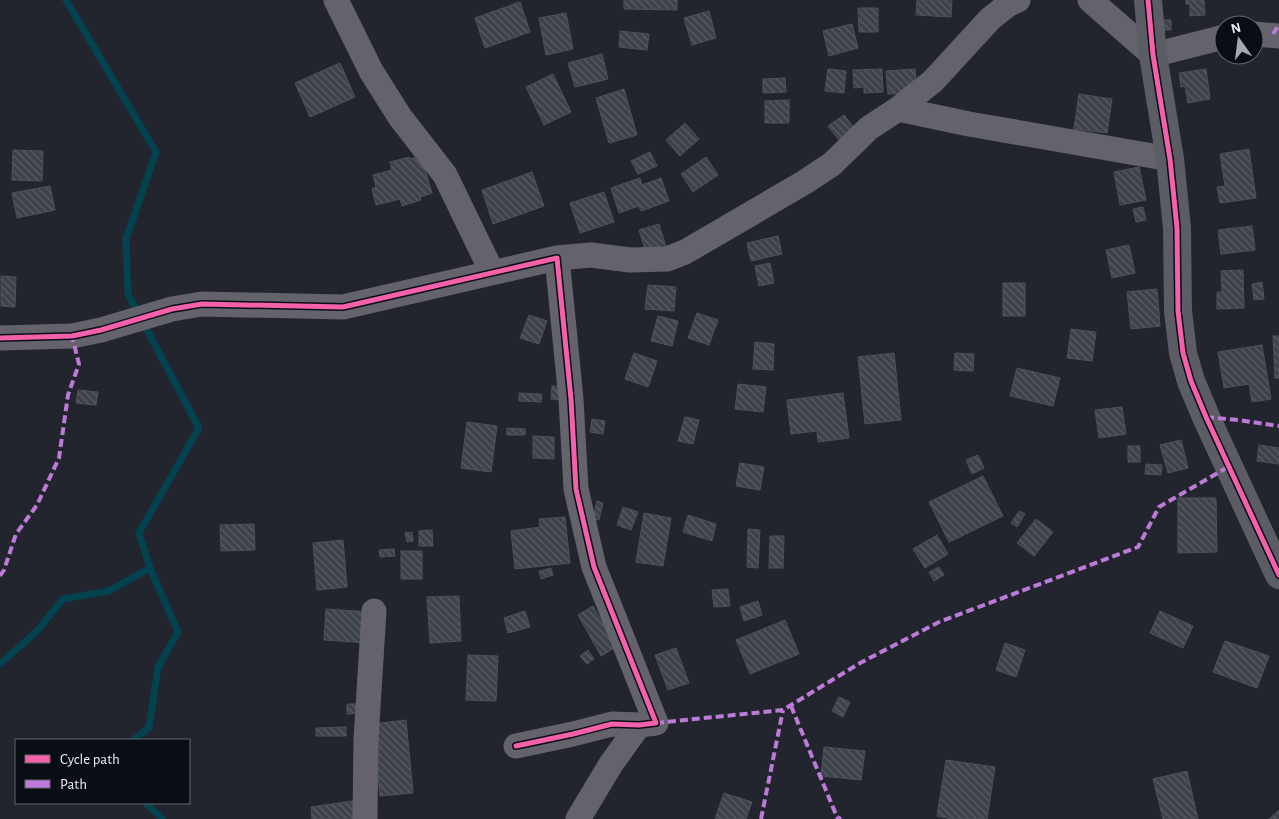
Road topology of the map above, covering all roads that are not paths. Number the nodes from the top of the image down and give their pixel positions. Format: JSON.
{"nodes":[{"id":1,"x":336,"y":0,"type":"edge"},
{"id":2,"x":1018,"y":0,"type":"edge"},
{"id":3,"x":1090,"y":0,"type":"edge"},
{"id":4,"x":1148,"y":0,"type":"edge"},
{"id":5,"x":1264,"y":35,"type":"edge"},
{"id":6,"x":1279,"y":36,"type":"edge"},
{"id":7,"x":1214,"y":40,"type":"edge"},
{"id":8,"x":1153,"y":55,"type":"junction"},
{"id":9,"x":898,"y":109,"type":"junction"},
{"id":10,"x":1170,"y":159,"type":"junction"},
{"id":11,"x":557,"y":258,"type":"junction"},
{"id":12,"x":492,"y":272,"type":"junction"},
{"id":13,"x":0,"y":338,"type":"edge"},
{"id":14,"x":1279,"y":575,"type":"edge"},
{"id":15,"x":374,"y":611,"type":"dead end"},
{"id":16,"x":638,"y":725,"type":"junction"},
{"id":17,"x":516,"y":746,"type":"dead end"},
{"id":18,"x":365,"y":819,"type":"edge"},
{"id":19,"x":578,"y":819,"type":"edge"}],
"edges":[{"from":1,"to":12,"type":"street"},
{"from":2,"to":9,"type":"street"},
{"from":3,"to":8,"type":"street"},
{"from":4,"to":8,"type":"street"},
{"from":5,"to":6,"type":"street"},
{"from":7,"to":8,"type":"street"},
{"from":8,"to":10,"type":"street"},
{"from":9,"to":10,"type":"street"},
{"from":9,"to":11,"type":"street"},
{"from":10,"to":14,"type":"street"},
{"from":11,"to":12,"type":"street"},
{"from":11,"to":16,"type":"street"},
{"from":12,"to":13,"type":"street"},
{"from":15,"to":18,"type":"street"},
{"from":16,"to":17,"type":"street"},
{"from":16,"to":19,"type":"street"}]}
